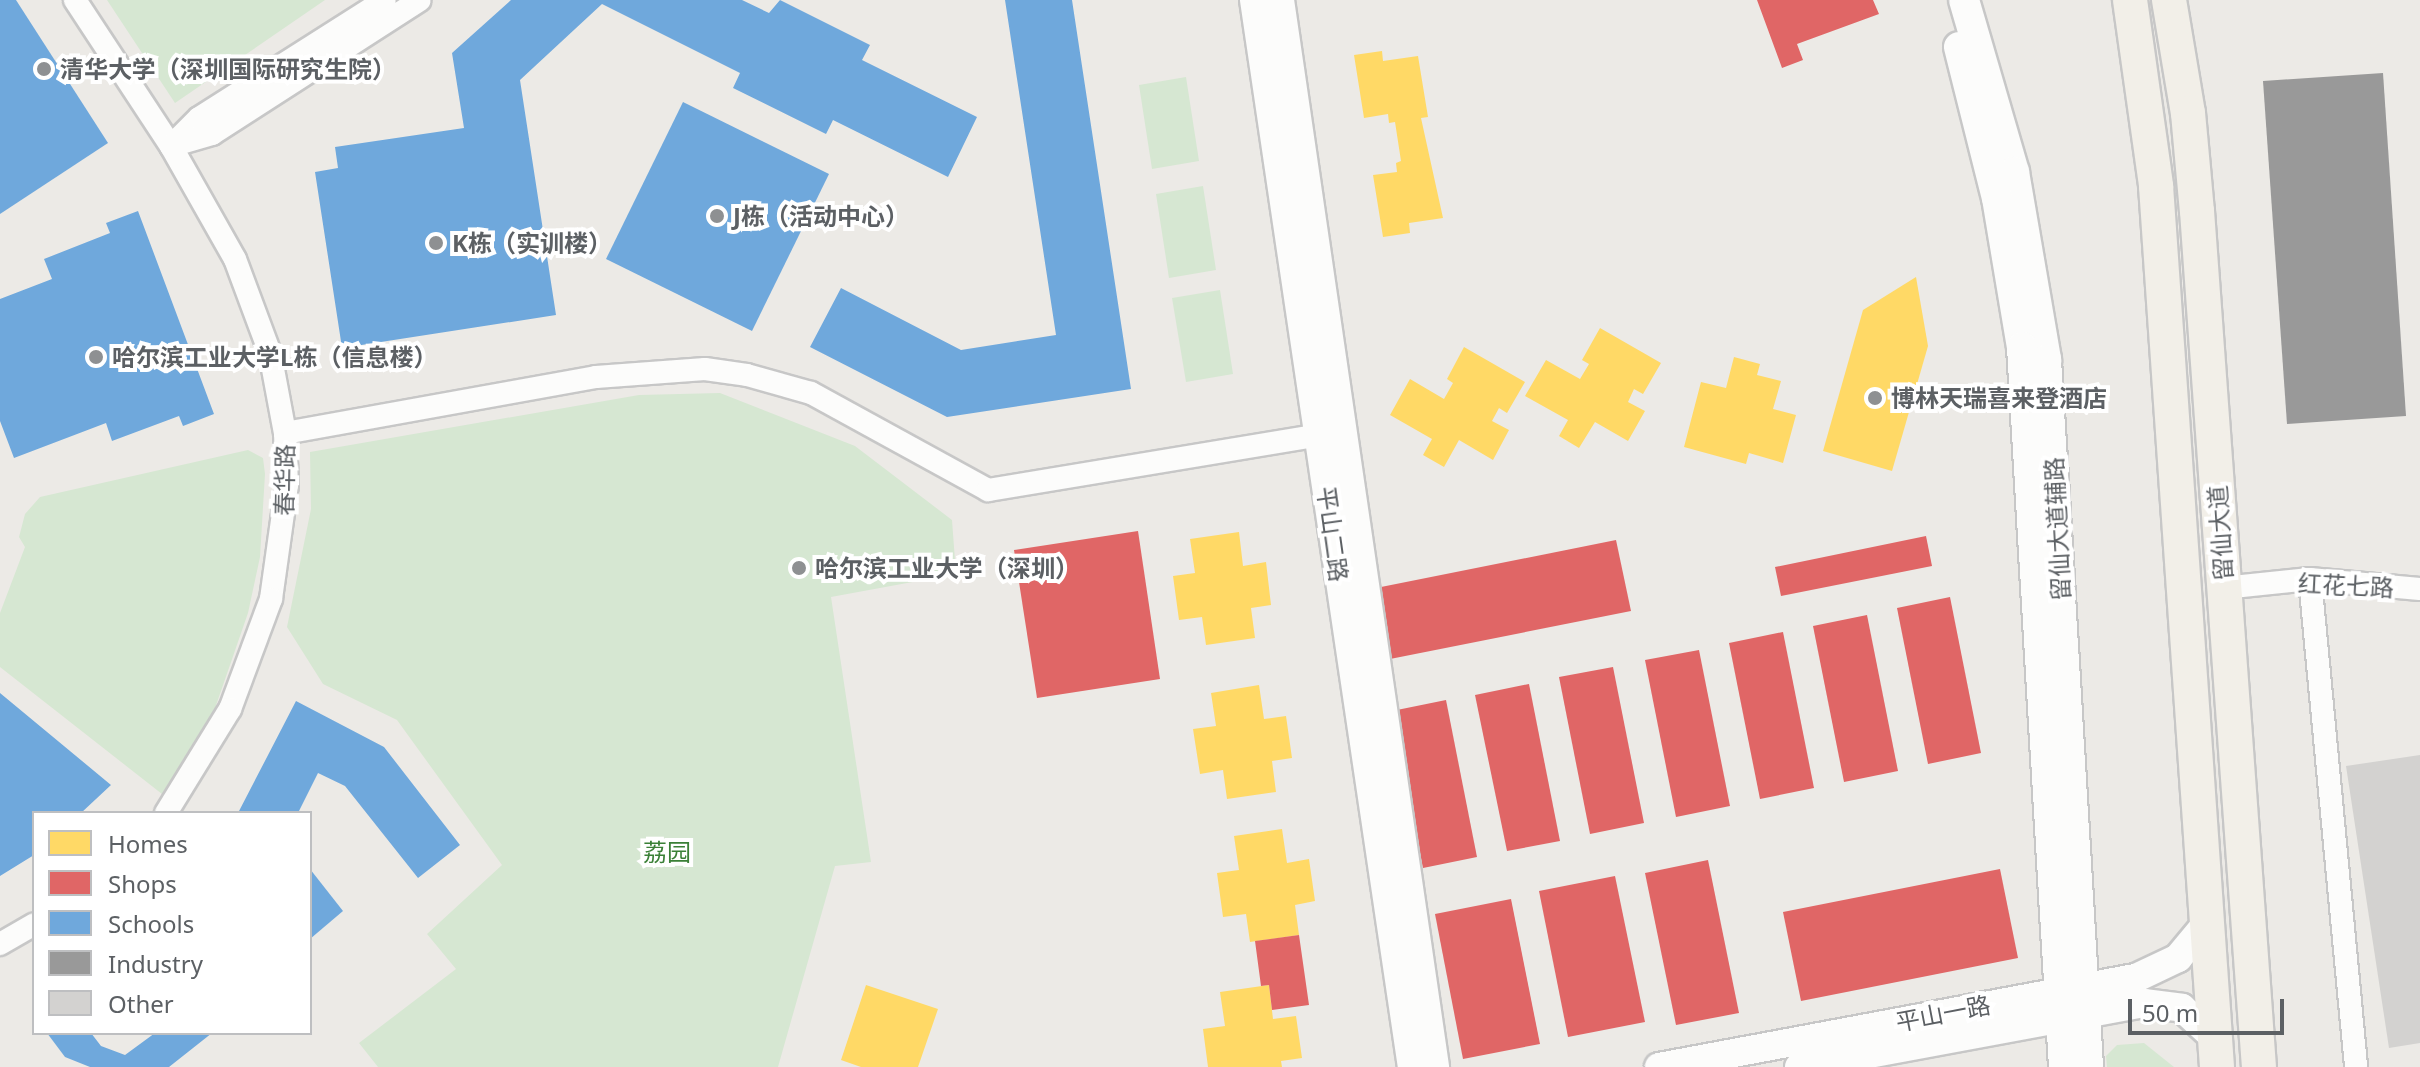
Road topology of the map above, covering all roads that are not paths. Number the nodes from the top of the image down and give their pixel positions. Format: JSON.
{"nodes":[{"id":1,"x":75,"y":0,"type":"edge"},
{"id":2,"x":385,"y":0,"type":"edge"},
{"id":3,"x":420,"y":0,"type":"edge"},
{"id":4,"x":1254,"y":0,"type":"edge"},
{"id":5,"x":1280,"y":0,"type":"edge"},
{"id":6,"x":1943,"y":0,"type":"edge"},
{"id":7,"x":1964,"y":0,"type":"edge"},
{"id":8,"x":2130,"y":0,"type":"edge"},
{"id":9,"x":2169,"y":0,"type":"edge"},
{"id":10,"x":171,"y":146,"type":"junction"},
{"id":11,"x":285,"y":433,"type":"junction"},
{"id":12,"x":1330,"y":434,"type":"junction"},
{"id":13,"x":2310,"y":579,"type":"junction"},
{"id":14,"x":2223,"y":588,"type":"junction"},
{"id":15,"x":2420,"y":589,"type":"edge"},
{"id":16,"x":167,"y":811,"type":"edge"},
{"id":17,"x":2207,"y":923,"type":"junction"},
{"id":18,"x":32,"y":925,"type":"edge"},
{"id":19,"x":0,"y":944,"type":"edge"},
{"id":20,"x":2072,"y":1003,"type":"junction"},
{"id":21,"x":2216,"y":1052,"type":"edge"},
{"id":22,"x":1412,"y":1067,"type":"edge"},
{"id":23,"x":1435,"y":1067,"type":"edge"},
{"id":24,"x":1659,"y":1067,"type":"edge"},
{"id":25,"x":1799,"y":1067,"type":"edge"},
{"id":26,"x":2064,"y":1067,"type":"edge"},
{"id":27,"x":2088,"y":1067,"type":"edge"},
{"id":28,"x":2259,"y":1067,"type":"edge"},
{"id":29,"x":2356,"y":1067,"type":"edge"}],
"edges":[{"from":1,"to":10,"type":"street","name":"春华路"},
{"from":2,"to":10,"type":"street"},
{"from":3,"to":10,"type":"street"},
{"from":4,"to":12,"type":"street","name":"平山二路"},
{"from":5,"to":12,"type":"street","name":"平山二路"},
{"from":6,"to":20,"type":"main road","name":"留仙大道辅路"},
{"from":7,"to":20,"type":"main road","name":"留仙大道辅路"},
{"from":8,"to":17,"type":"main road","name":"留仙大道"},
{"from":9,"to":14,"type":"main road","name":"留仙大道"},
{"from":10,"to":11,"type":"street","name":"春华路"},
{"from":11,"to":12,"type":"street"},
{"from":11,"to":16,"type":"street","name":"春华路"},
{"from":12,"to":22,"type":"street","name":"平山二路"},
{"from":12,"to":23,"type":"street","name":"平山二路"},
{"from":13,"to":14,"type":"street","name":"红花七路"},
{"from":13,"to":15,"type":"street","name":"红花七路"},
{"from":13,"to":29,"type":"street"},
{"from":14,"to":28,"type":"main road","name":"留仙大道"},
{"from":17,"to":20,"type":"street","name":"平山一路"},
{"from":17,"to":21,"type":"main road","name":"留仙大道"},
{"from":18,"to":19,"type":"street"},
{"from":20,"to":21,"type":"street","name":"平山一路"},
{"from":20,"to":24,"type":"street","name":"平山一路"},
{"from":20,"to":25,"type":"street","name":"平山一路"},
{"from":20,"to":26,"type":"main road","name":"留仙大道辅路"},
{"from":20,"to":27,"type":"main road","name":"留仙大道辅路"}]}
